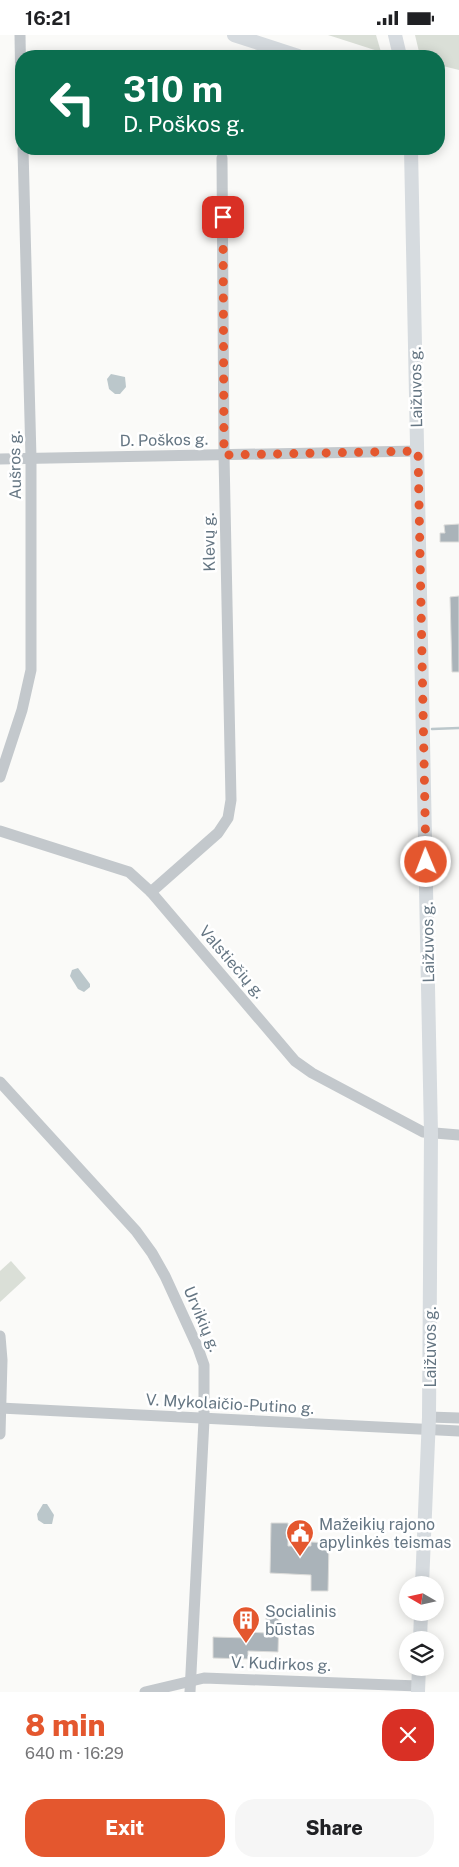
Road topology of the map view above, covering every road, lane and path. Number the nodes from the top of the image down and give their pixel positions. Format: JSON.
{"nodes":[{"id":1,"x":20,"y":35,"type":"edge"},
{"id":2,"x":234,"y":35,"type":"edge"},
{"id":3,"x":395,"y":35,"type":"edge"},
{"id":4,"x":20,"y":50,"type":"edge"},
{"id":5,"x":280,"y":50,"type":"edge"},
{"id":6,"x":399,"y":50,"type":"edge"},
{"id":7,"x":23,"y":155,"type":"edge"},
{"id":8,"x":411,"y":155,"type":"edge"},
{"id":9,"x":222,"y":158,"type":"dead end"},
{"id":10,"x":418,"y":451,"type":"junction"},
{"id":11,"x":224,"y":455,"type":"junction"},
{"id":12,"x":31,"y":458,"type":"junction"},
{"id":13,"x":0,"y":459,"type":"edge"},
{"id":14,"x":0,"y":777,"type":"edge"},
{"id":15,"x":0,"y":831,"type":"edge"},
{"id":16,"x":151,"y":892,"type":"junction"},
{"id":17,"x":0,"y":1082,"type":"edge"},
{"id":18,"x":431,"y":1134,"type":"junction"},
{"id":19,"x":459,"y":1135,"type":"edge"},
{"id":20,"x":0,"y":1336,"type":"edge"},
{"id":21,"x":1,"y":1408,"type":"edge"},
{"id":22,"x":459,"y":1418,"type":"edge"},
{"id":23,"x":204,"y":1420,"type":"junction"},
{"id":24,"x":429,"y":1424,"type":"junction"},
{"id":25,"x":459,"y":1431,"type":"edge"},
{"id":26,"x":0,"y":1434,"type":"edge"},
{"id":27,"x":422,"y":1576,"type":"edge"},
{"id":28,"x":419,"y":1676,"type":"edge"},
{"id":29,"x":191,"y":1687,"type":"edge"},
{"id":30,"x":418,"y":1689,"type":"edge"},
{"id":31,"x":145,"y":1692,"type":"edge"}],
"edges":[{"from":1,"to":4,"type":"street"},
{"from":2,"to":5,"type":"main road"},
{"from":3,"to":6,"type":"main road"},
{"from":7,"to":12,"type":"street","name":"Aušros g."},
{"from":8,"to":10,"type":"main road","name":"Laižuvos g."},
{"from":9,"to":11,"type":"street","name":"Klevų g."},
{"from":10,"to":11,"type":"street","name":"D. Poškos g."},
{"from":10,"to":18,"type":"main road","name":"Laižuvos g."},
{"from":11,"to":12,"type":"street","name":"D. Poškos g."},
{"from":11,"to":16,"type":"street","name":"Klevų g."},
{"from":12,"to":13,"type":"street","name":"D. Poškos g."},
{"from":12,"to":14,"type":"street","name":"Aušros g."},
{"from":15,"to":16,"type":"street","name":"Valstiečių g."},
{"from":16,"to":18,"type":"street","name":"Valstiečių g."},
{"from":17,"to":23,"type":"street","name":"Urvikių g."},
{"from":18,"to":19,"type":"street"},
{"from":18,"to":24,"type":"main road","name":"Laižuvos g."},
{"from":20,"to":21,"type":"street"},
{"from":21,"to":23,"type":"street","name":"V. Mykolaičio-Putino g."},
{"from":21,"to":26,"type":"street"},
{"from":22,"to":24,"type":"street","name":"V. Mykolaičio-Putino g."},
{"from":23,"to":24,"type":"street","name":"V. Mykolaičio-Putino g."},
{"from":23,"to":29,"type":"street","name":"Urvikių g."},
{"from":24,"to":25,"type":"street","name":"V. Mykolaičio-Putino g."},
{"from":24,"to":27,"type":"main road","name":"Laižuvos g."},
{"from":28,"to":30,"type":"main road"},
{"from":29,"to":30,"type":"street","name":"V. Kudirkos g."},
{"from":29,"to":31,"type":"street","name":"V. Kudirkos g."}]}
